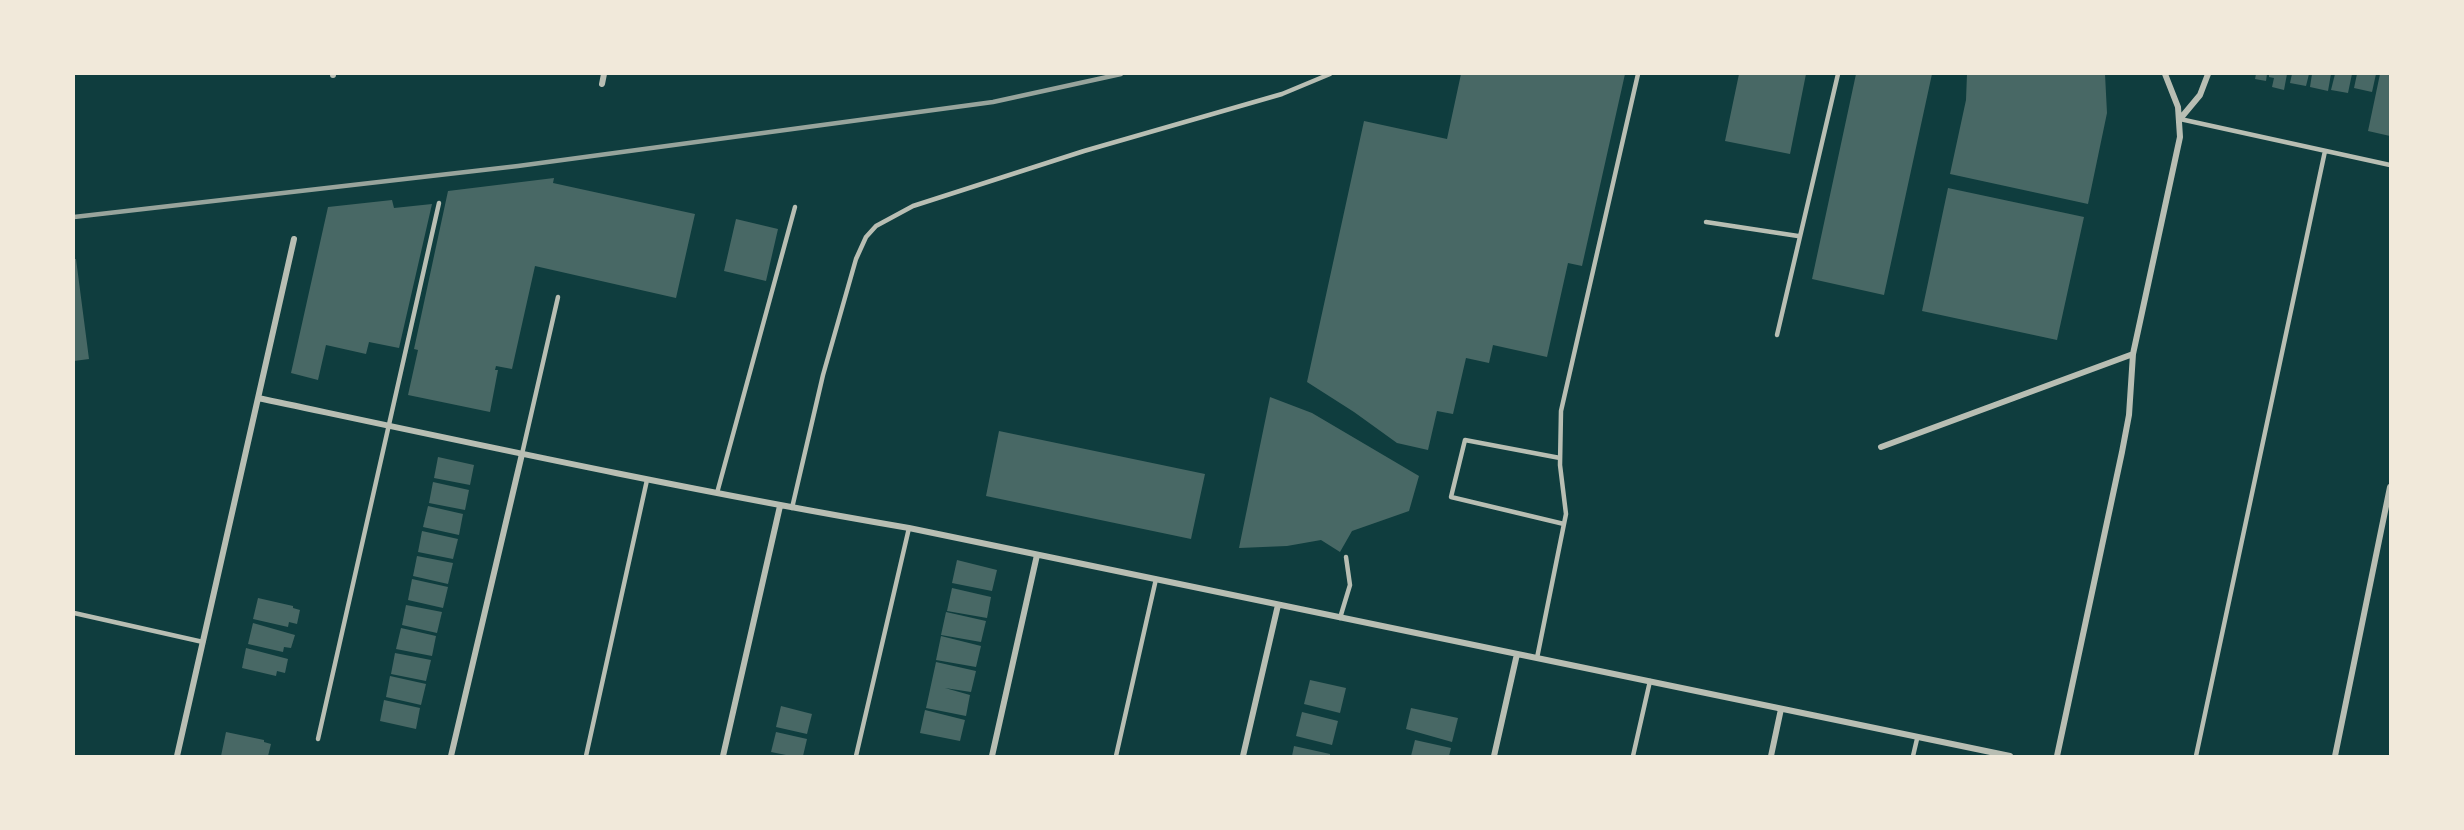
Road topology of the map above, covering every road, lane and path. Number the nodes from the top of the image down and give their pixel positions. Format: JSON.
{"nodes":[{"id":1,"x":604,"y":74,"type":"edge"},
{"id":2,"x":1330,"y":74,"type":"edge"},
{"id":3,"x":1638,"y":74,"type":"edge"},
{"id":4,"x":1838,"y":74,"type":"edge"},
{"id":5,"x":2165,"y":74,"type":"edge"},
{"id":6,"x":2208,"y":74,"type":"edge"},
{"id":7,"x":602,"y":84,"type":"dead end"},
{"id":8,"x":2180,"y":119,"type":"junction"},
{"id":9,"x":2325,"y":151,"type":"junction"},
{"id":10,"x":2391,"y":165,"type":"edge"},
{"id":11,"x":440,"y":203,"type":"dead end"},
{"id":12,"x":795,"y":207,"type":"dead end"},
{"id":13,"x":1706,"y":222,"type":"dead end"},
{"id":14,"x":1798,"y":236,"type":"junction"},
{"id":15,"x":294,"y":239,"type":"dead end"},
{"id":16,"x":558,"y":297,"type":"dead end"},
{"id":17,"x":1777,"y":335,"type":"dead end"},
{"id":18,"x":2133,"y":354,"type":"junction"},
{"id":19,"x":258,"y":398,"type":"junction"},
{"id":20,"x":390,"y":426,"type":"junction"},
{"id":21,"x":1881,"y":447,"type":"dead end"},
{"id":22,"x":522,"y":454,"type":"junction"},
{"id":23,"x":1560,"y":458,"type":"junction"},
{"id":24,"x":647,"y":480,"type":"junction"},
{"id":25,"x":2391,"y":487,"type":"edge"},
{"id":26,"x":717,"y":494,"type":"junction"},
{"id":27,"x":780,"y":506,"type":"junction"},
{"id":28,"x":792,"y":508,"type":"junction"},
{"id":29,"x":1564,"y":524,"type":"junction"},
{"id":30,"x":909,"y":528,"type":"junction"},
{"id":31,"x":1037,"y":555,"type":"junction"},
{"id":32,"x":1346,"y":557,"type":"dead end"},
{"id":33,"x":1156,"y":579,"type":"junction"},
{"id":34,"x":1278,"y":605,"type":"junction"},
{"id":35,"x":74,"y":613,"type":"edge"},
{"id":36,"x":1340,"y":618,"type":"junction"},
{"id":37,"x":203,"y":642,"type":"junction"},
{"id":38,"x":1517,"y":654,"type":"junction"},
{"id":39,"x":1537,"y":658,"type":"junction"},
{"id":40,"x":1650,"y":681,"type":"junction"},
{"id":41,"x":1781,"y":709,"type":"junction"},
{"id":42,"x":318,"y":739,"type":"dead end"},
{"id":43,"x":1917,"y":739,"type":"junction"},
{"id":44,"x":177,"y":756,"type":"edge"},
{"id":45,"x":451,"y":756,"type":"edge"},
{"id":46,"x":586,"y":756,"type":"edge"},
{"id":47,"x":723,"y":756,"type":"edge"},
{"id":48,"x":856,"y":756,"type":"edge"},
{"id":49,"x":992,"y":756,"type":"edge"},
{"id":50,"x":1116,"y":756,"type":"edge"},
{"id":51,"x":1243,"y":756,"type":"edge"},
{"id":52,"x":1494,"y":756,"type":"edge"},
{"id":53,"x":1633,"y":756,"type":"edge"},
{"id":54,"x":1771,"y":756,"type":"edge"},
{"id":55,"x":1913,"y":756,"type":"edge"},
{"id":56,"x":2010,"y":756,"type":"edge"},
{"id":57,"x":2057,"y":756,"type":"edge"},
{"id":58,"x":2196,"y":756,"type":"edge"},
{"id":59,"x":2335,"y":756,"type":"edge"}],
"edges":[{"from":1,"to":7,"type":"street"},
{"from":2,"to":28,"type":"lane"},
{"from":3,"to":23,"type":"lane"},
{"from":4,"to":14,"type":"lane"},
{"from":5,"to":8,"type":"street"},
{"from":6,"to":8,"type":"street"},
{"from":8,"to":9,"type":"lane"},
{"from":8,"to":18,"type":"street"},
{"from":9,"to":10,"type":"lane"},
{"from":9,"to":58,"type":"lane"},
{"from":11,"to":20,"type":"lane"},
{"from":12,"to":26,"type":"lane"},
{"from":13,"to":14,"type":"lane"},
{"from":14,"to":17,"type":"lane"},
{"from":15,"to":19,"type":"street"},
{"from":16,"to":22,"type":"lane"},
{"from":18,"to":21,"type":"street"},
{"from":18,"to":57,"type":"street"},
{"from":19,"to":20,"type":"street"},
{"from":19,"to":37,"type":"street"},
{"from":20,"to":22,"type":"street"},
{"from":20,"to":42,"type":"lane"},
{"from":22,"to":24,"type":"street"},
{"from":22,"to":45,"type":"street"},
{"from":23,"to":29,"type":"lane"},
{"from":23,"to":29,"type":"lane"},
{"from":24,"to":26,"type":"street"},
{"from":24,"to":46,"type":"lane"},
{"from":25,"to":59,"type":"street"},
{"from":26,"to":27,"type":"street"},
{"from":27,"to":28,"type":"street"},
{"from":27,"to":47,"type":"street"},
{"from":28,"to":30,"type":"street"},
{"from":29,"to":39,"type":"lane"},
{"from":30,"to":31,"type":"street"},
{"from":30,"to":48,"type":"lane"},
{"from":31,"to":33,"type":"street"},
{"from":31,"to":49,"type":"street"},
{"from":32,"to":36,"type":"lane"},
{"from":33,"to":34,"type":"street"},
{"from":33,"to":50,"type":"lane"},
{"from":34,"to":36,"type":"street"},
{"from":34,"to":51,"type":"street"},
{"from":35,"to":37,"type":"lane"},
{"from":36,"to":38,"type":"street"},
{"from":37,"to":44,"type":"street"},
{"from":38,"to":39,"type":"street"},
{"from":38,"to":52,"type":"street"},
{"from":39,"to":40,"type":"street"},
{"from":40,"to":41,"type":"street"},
{"from":40,"to":53,"type":"lane"},
{"from":41,"to":43,"type":"street"},
{"from":41,"to":54,"type":"street"},
{"from":43,"to":55,"type":"lane"},
{"from":43,"to":56,"type":"street"}]}
